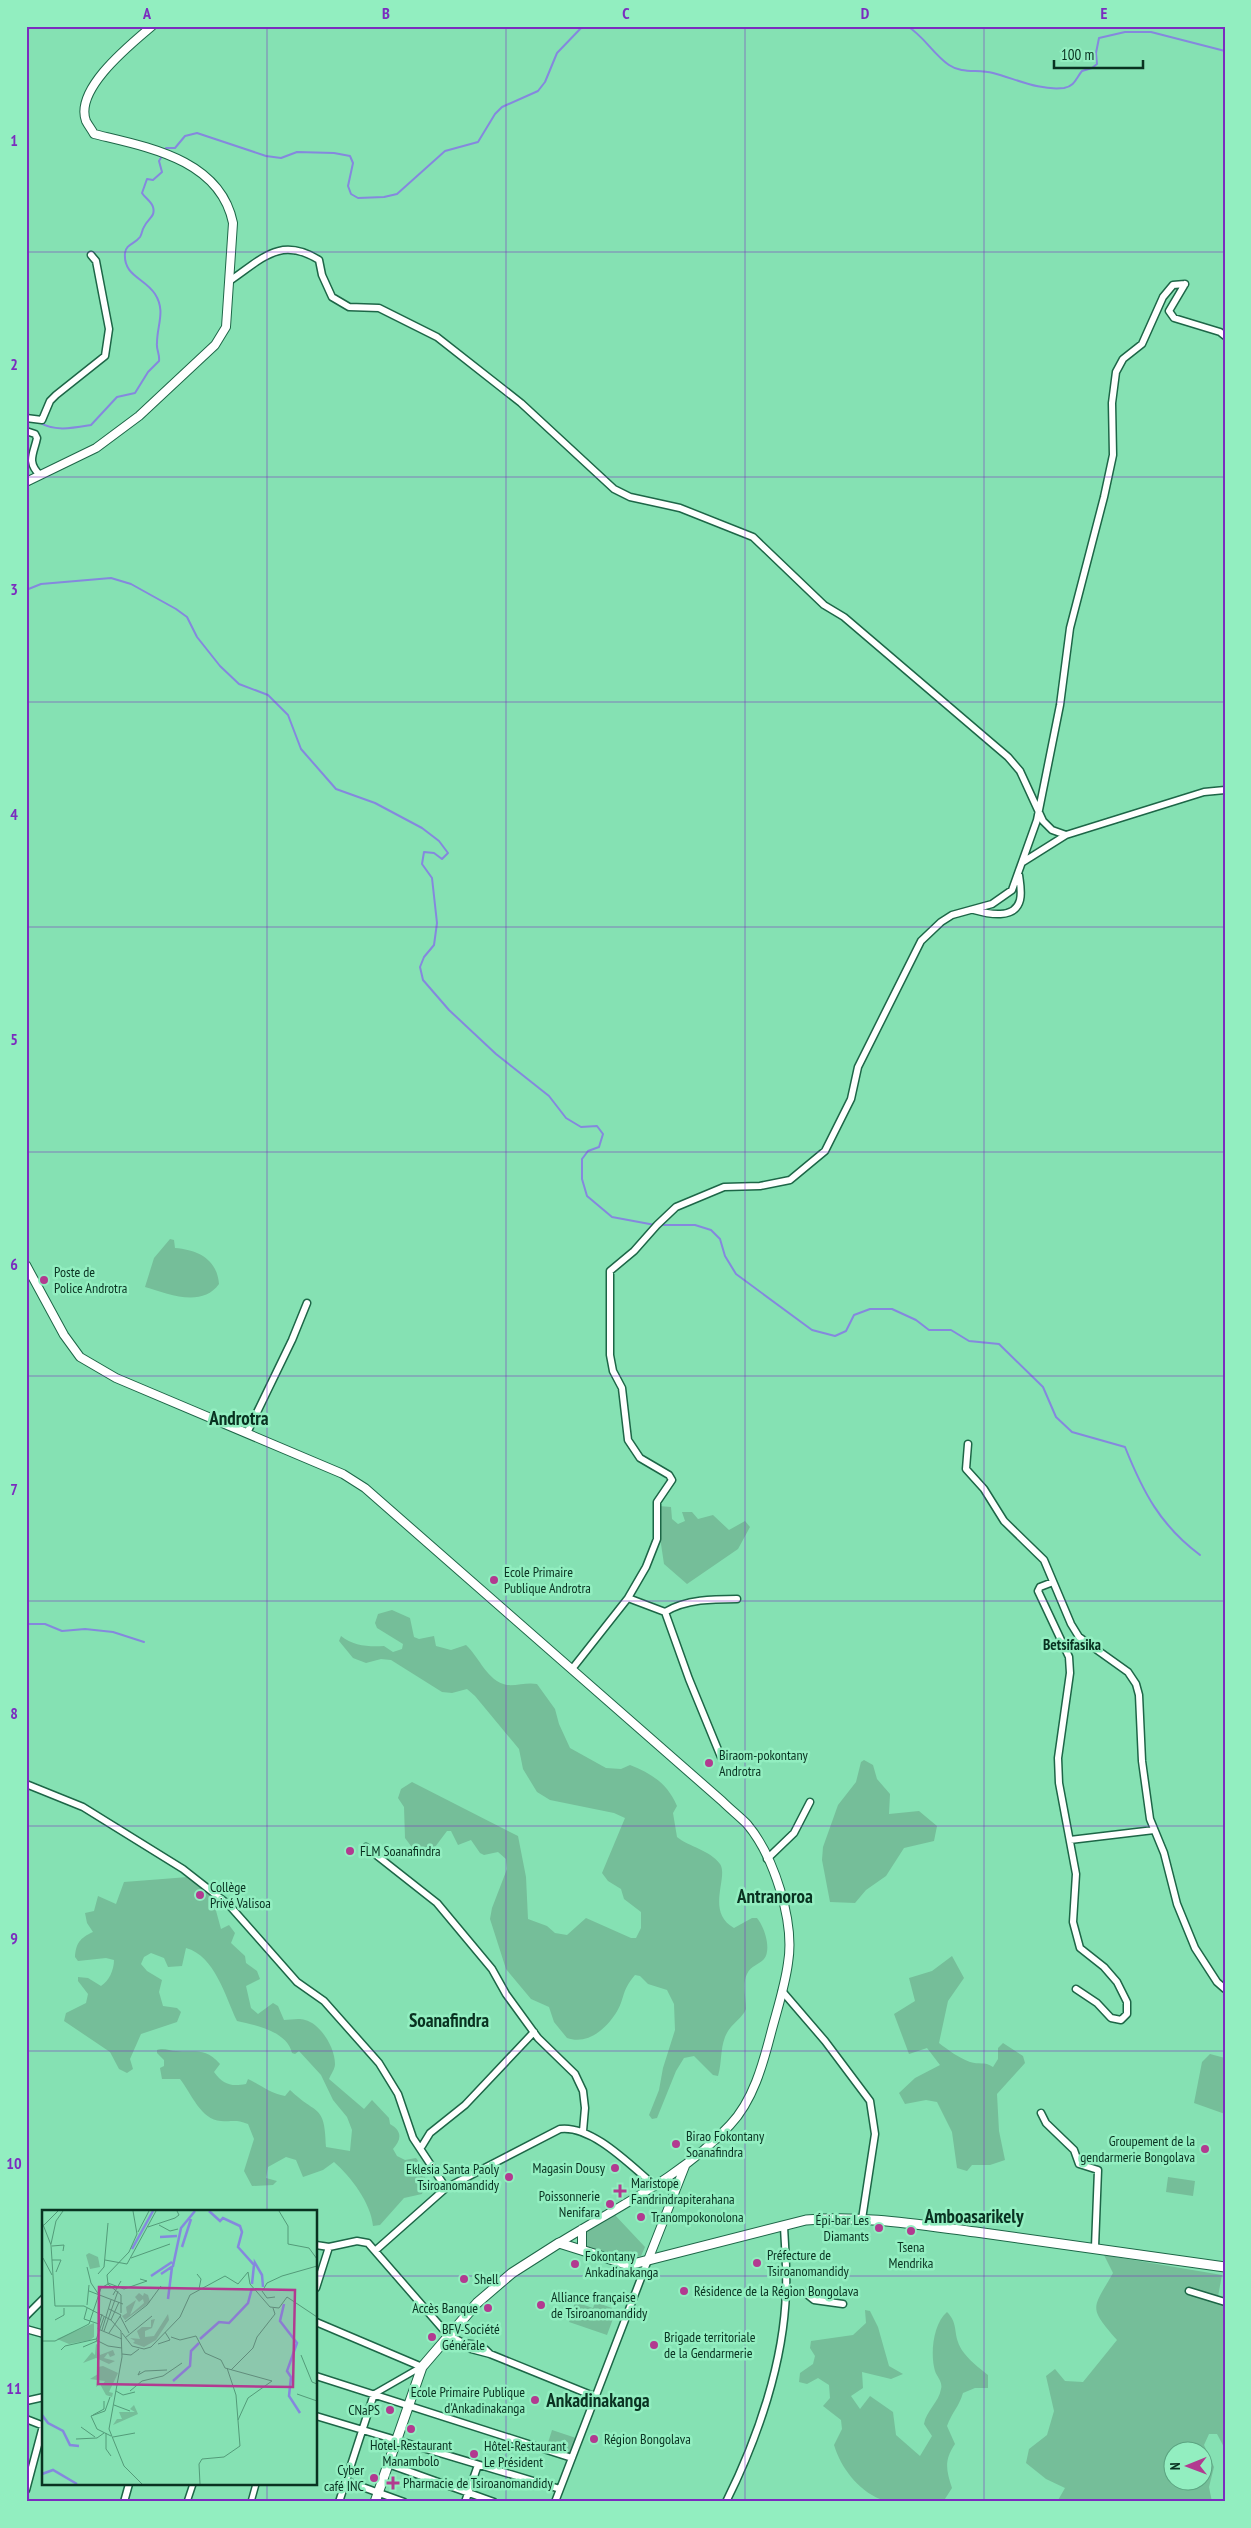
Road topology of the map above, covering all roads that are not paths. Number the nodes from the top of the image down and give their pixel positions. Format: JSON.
{"nodes":[{"id":1,"x":152,"y":26,"type":"edge"},
{"id":2,"x":91,"y":255,"type":"dead end"},
{"id":3,"x":231,"y":280,"type":"junction"},
{"id":4,"x":1225,"y":336,"type":"edge"},
{"id":5,"x":26,"y":418,"type":"edge"},
{"id":6,"x":26,"y":431,"type":"edge"},
{"id":7,"x":40,"y":475,"type":"junction"},
{"id":8,"x":26,"y":482,"type":"edge"},
{"id":9,"x":1225,"y":790,"type":"edge"},
{"id":10,"x":1039,"y":810,"type":"junction"},
{"id":11,"x":1066,"y":835,"type":"junction"},
{"id":12,"x":1023,"y":862,"type":"junction"},
{"id":13,"x":1018,"y":873,"type":"junction"},
{"id":14,"x":973,"y":909,"type":"junction"},
{"id":15,"x":26,"y":1265,"type":"edge"},
{"id":16,"x":307,"y":1303,"type":"dead end"},
{"id":17,"x":247,"y":1433,"type":"junction"},
{"id":18,"x":968,"y":1444,"type":"dead end"},
{"id":19,"x":1053,"y":1582,"type":"junction"},
{"id":20,"x":628,"y":1598,"type":"junction"},
{"id":21,"x":738,"y":1599,"type":"dead end"},
{"id":22,"x":665,"y":1612,"type":"junction"},
{"id":23,"x":572,"y":1669,"type":"junction"},
{"id":24,"x":721,"y":1757,"type":"dead end"},
{"id":25,"x":26,"y":1784,"type":"edge"},
{"id":26,"x":810,"y":1802,"type":"dead end"},
{"id":27,"x":1154,"y":1830,"type":"junction"},
{"id":28,"x":1070,"y":1840,"type":"junction"},
{"id":29,"x":366,"y":1847,"type":"dead end"},
{"id":30,"x":767,"y":1859,"type":"junction"},
{"id":31,"x":1225,"y":1988,"type":"edge"},
{"id":32,"x":1076,"y":1989,"type":"dead end"},
{"id":33,"x":782,"y":1991,"type":"junction"},
{"id":34,"x":534,"y":2032,"type":"junction"},
{"id":35,"x":1041,"y":2113,"type":"dead end"},
{"id":36,"x":582,"y":2131,"type":"junction"},
{"id":37,"x":422,"y":2146,"type":"dead end"},
{"id":38,"x":685,"y":2166,"type":"junction"},
{"id":39,"x":654,"y":2185,"type":"junction"},
{"id":40,"x":446,"y":2188,"type":"junction"},
{"id":41,"x":862,"y":2219,"type":"junction"},
{"id":42,"x":784,"y":2226,"type":"junction"},
{"id":43,"x":582,"y":2229,"type":"junction"},
{"id":44,"x":559,"y":2243,"type":"junction"},
{"id":45,"x":318,"y":2245,"type":"edge"},
{"id":46,"x":329,"y":2247,"type":"junction"},
{"id":47,"x":1095,"y":2248,"type":"junction"},
{"id":48,"x":376,"y":2250,"type":"junction"},
{"id":49,"x":582,"y":2250,"type":"junction"},
{"id":50,"x":648,"y":2260,"type":"junction"},
{"id":51,"x":1225,"y":2268,"type":"edge"},
{"id":52,"x":318,"y":2282,"type":"edge"},
{"id":53,"x":1189,"y":2291,"type":"dead end"},
{"id":54,"x":786,"y":2292,"type":"junction"},
{"id":55,"x":42,"y":2300,"type":"edge"},
{"id":56,"x":1225,"y":2302,"type":"edge"},
{"id":57,"x":844,"y":2304,"type":"dead end"},
{"id":58,"x":26,"y":2316,"type":"edge"},
{"id":59,"x":318,"y":2323,"type":"edge"},
{"id":60,"x":26,"y":2329,"type":"edge"},
{"id":61,"x":42,"y":2333,"type":"edge"},
{"id":62,"x":448,"y":2335,"type":"junction"},
{"id":63,"x":422,"y":2366,"type":"junction"},
{"id":64,"x":318,"y":2377,"type":"edge"},
{"id":65,"x":374,"y":2394,"type":"junction"},
{"id":66,"x":42,"y":2397,"type":"edge"},
{"id":67,"x":596,"y":2397,"type":"junction"},
{"id":68,"x":26,"y":2401,"type":"edge"},
{"id":69,"x":408,"y":2406,"type":"junction"},
{"id":70,"x":318,"y":2417,"type":"edge"},
{"id":71,"x":26,"y":2419,"type":"edge"},
{"id":72,"x":42,"y":2426,"type":"edge"},
{"id":73,"x":42,"y":2430,"type":"edge"},
{"id":74,"x":362,"y":2430,"type":"junction"},
{"id":75,"x":396,"y":2441,"type":"junction"},
{"id":76,"x":572,"y":2458,"type":"junction"},
{"id":77,"x":388,"y":2464,"type":"junction"},
{"id":78,"x":478,"y":2465,"type":"junction"},
{"id":79,"x":346,"y":2481,"type":"junction"},
{"id":80,"x":128,"y":2486,"type":"edge"},
{"id":81,"x":192,"y":2486,"type":"edge"},
{"id":82,"x":255,"y":2486,"type":"edge"},
{"id":83,"x":560,"y":2489,"type":"junction"},
{"id":84,"x":26,"y":2490,"type":"edge"},
{"id":85,"x":378,"y":2492,"type":"junction"},
{"id":86,"x":468,"y":2492,"type":"junction"},
{"id":87,"x":124,"y":2502,"type":"edge"},
{"id":88,"x":187,"y":2502,"type":"edge"},
{"id":89,"x":251,"y":2502,"type":"edge"},
{"id":90,"x":339,"y":2502,"type":"edge"},
{"id":91,"x":375,"y":2502,"type":"edge"},
{"id":92,"x":404,"y":2502,"type":"edge"},
{"id":93,"x":465,"y":2502,"type":"edge"},
{"id":94,"x":494,"y":2502,"type":"edge"},
{"id":95,"x":555,"y":2502,"type":"edge"},
{"id":96,"x":726,"y":2502,"type":"edge"}],
"edges":[{"from":1,"to":3,"type":"street"},
{"from":2,"to":5,"type":"street"},
{"from":3,"to":7,"type":"street"},
{"from":3,"to":10,"type":"street"},
{"from":4,"to":10,"type":"street"},
{"from":6,"to":7,"type":"street"},
{"from":7,"to":8,"type":"street"},
{"from":9,"to":11,"type":"street"},
{"from":10,"to":11,"type":"street"},
{"from":10,"to":12,"type":"street"},
{"from":11,"to":12,"type":"street"},
{"from":12,"to":13,"type":"street"},
{"from":13,"to":14,"type":"street"},
{"from":13,"to":14,"type":"street"},
{"from":14,"to":20,"type":"street"},
{"from":15,"to":17,"type":"street"},
{"from":16,"to":17,"type":"street"},
{"from":17,"to":23,"type":"street"},
{"from":18,"to":19,"type":"street"},
{"from":19,"to":27,"type":"street"},
{"from":19,"to":28,"type":"street"},
{"from":20,"to":22,"type":"street"},
{"from":20,"to":23,"type":"street"},
{"from":21,"to":22,"type":"street"},
{"from":22,"to":24,"type":"street"},
{"from":23,"to":30,"type":"street"},
{"from":25,"to":40,"type":"street"},
{"from":26,"to":30,"type":"street"},
{"from":27,"to":28,"type":"street"},
{"from":27,"to":31,"type":"street"},
{"from":28,"to":32,"type":"street"},
{"from":29,"to":34,"type":"street"},
{"from":30,"to":33,"type":"street"},
{"from":33,"to":38,"type":"street"},
{"from":33,"to":41,"type":"street"},
{"from":34,"to":36,"type":"street"},
{"from":34,"to":37,"type":"street"},
{"from":35,"to":47,"type":"street"},
{"from":36,"to":39,"type":"street"},
{"from":36,"to":40,"type":"street"},
{"from":38,"to":39,"type":"street"},
{"from":38,"to":50,"type":"street"},
{"from":39,"to":43,"type":"street"},
{"from":40,"to":48,"type":"street"},
{"from":41,"to":42,"type":"main road"},
{"from":41,"to":47,"type":"main road"},
{"from":42,"to":50,"type":"main road"},
{"from":42,"to":54,"type":"street"},
{"from":43,"to":44,"type":"street"},
{"from":43,"to":49,"type":"street"},
{"from":44,"to":49,"type":"main road"},
{"from":44,"to":62,"type":"main road"},
{"from":45,"to":46,"type":"street"},
{"from":46,"to":48,"type":"street"},
{"from":46,"to":52,"type":"street"},
{"from":47,"to":51,"type":"main road"},
{"from":48,"to":62,"type":"street"},
{"from":49,"to":50,"type":"main road"},
{"from":50,"to":67,"type":"street"},
{"from":53,"to":56,"type":"street"},
{"from":54,"to":57,"type":"street"},
{"from":54,"to":96,"type":"street"},
{"from":55,"to":58,"type":"street"},
{"from":59,"to":63,"type":"street"},
{"from":60,"to":61,"type":"street"},
{"from":62,"to":63,"type":"main road"},
{"from":62,"to":67,"type":"street"},
{"from":63,"to":65,"type":"street"},
{"from":63,"to":69,"type":"main road"},
{"from":64,"to":65,"type":"street"},
{"from":65,"to":69,"type":"street"},
{"from":65,"to":74,"type":"street"},
{"from":66,"to":68,"type":"street"},
{"from":67,"to":76,"type":"street"},
{"from":69,"to":75,"type":"main road"},
{"from":69,"to":76,"type":"street"},
{"from":70,"to":74,"type":"street"},
{"from":71,"to":72,"type":"street"},
{"from":73,"to":84,"type":"street"},
{"from":74,"to":75,"type":"street"},
{"from":74,"to":79,"type":"street"},
{"from":75,"to":77,"type":"main road"},
{"from":75,"to":78,"type":"street"},
{"from":76,"to":83,"type":"street"},
{"from":77,"to":85,"type":"main road"},
{"from":77,"to":86,"type":"street"},
{"from":78,"to":83,"type":"street"},
{"from":78,"to":86,"type":"street"},
{"from":79,"to":85,"type":"street"},
{"from":79,"to":90,"type":"street"},
{"from":80,"to":87,"type":"street"},
{"from":81,"to":88,"type":"street"},
{"from":82,"to":89,"type":"street"},
{"from":83,"to":95,"type":"street"},
{"from":85,"to":91,"type":"main road"},
{"from":85,"to":92,"type":"street"},
{"from":86,"to":93,"type":"street"},
{"from":86,"to":94,"type":"street"}]}
